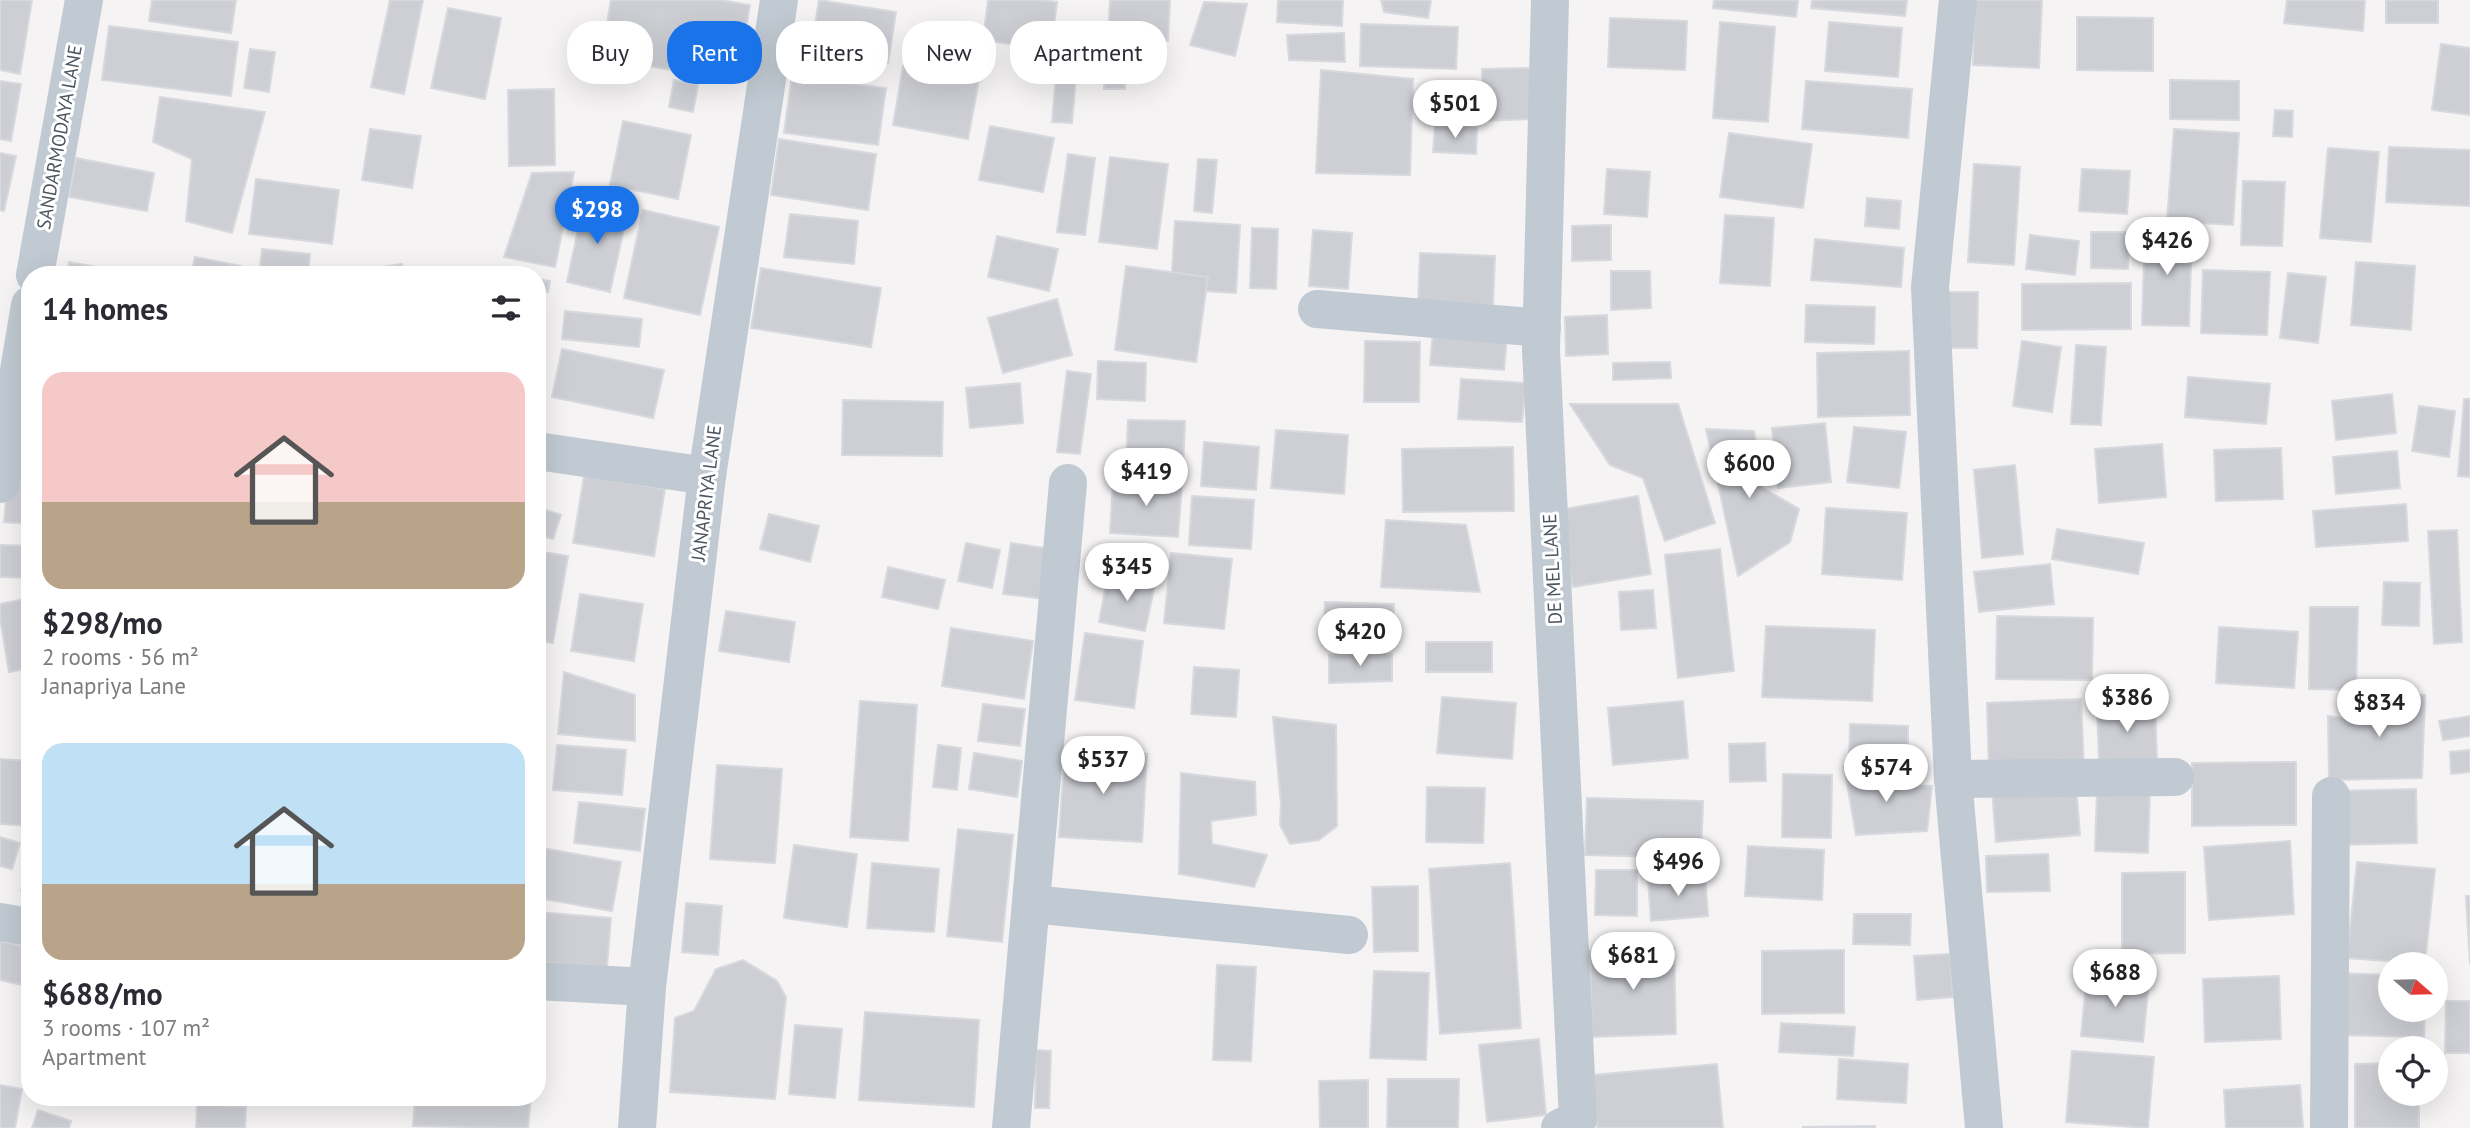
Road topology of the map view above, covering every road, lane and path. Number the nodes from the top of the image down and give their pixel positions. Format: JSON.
{"nodes":[{"id":1,"x":84,"y":0,"type":"edge"},
{"id":2,"x":779,"y":0,"type":"edge"},
{"id":3,"x":1550,"y":0,"type":"edge"},
{"id":4,"x":1958,"y":0,"type":"edge"},
{"id":5,"x":37,"y":266,"type":"edge"},
{"id":6,"x":1317,"y":309,"type":"dead end"},
{"id":7,"x":1542,"y":328,"type":"junction"},
{"id":8,"x":21,"y":359,"type":"edge"},
{"id":9,"x":546,"y":452,"type":"edge"},
{"id":10,"x":707,"y":475,"type":"junction"},
{"id":11,"x":1069,"y":483,"type":"dead end"},
{"id":12,"x":0,"y":484,"type":"edge"},
{"id":13,"x":2175,"y":777,"type":"dead end"},
{"id":14,"x":1953,"y":779,"type":"junction"},
{"id":15,"x":2331,"y":796,"type":"dead end"},
{"id":16,"x":1031,"y":904,"type":"junction"},
{"id":17,"x":0,"y":922,"type":"edge"},
{"id":18,"x":21,"y":926,"type":"edge"},
{"id":19,"x":1349,"y":935,"type":"dead end"},
{"id":20,"x":546,"y":981,"type":"edge"},
{"id":21,"x":647,"y":987,"type":"junction"},
{"id":22,"x":638,"y":1128,"type":"edge"},
{"id":23,"x":1011,"y":1128,"type":"edge"},
{"id":24,"x":1560,"y":1128,"type":"edge"},
{"id":25,"x":1984,"y":1128,"type":"edge"},
{"id":26,"x":2329,"y":1128,"type":"edge"}],
"edges":[{"from":1,"to":5,"type":"street","name":"SANDARMODAYA LANE"},
{"from":2,"to":10,"type":"street","name":"JANAPRIYA LANE"},
{"from":3,"to":7,"type":"street","name":"DE MEL LANE"},
{"from":4,"to":14,"type":"street"},
{"from":6,"to":7,"type":"street"},
{"from":7,"to":24,"type":"street","name":"DE MEL LANE"},
{"from":8,"to":12,"type":"street"},
{"from":9,"to":10,"type":"street"},
{"from":10,"to":21,"type":"street","name":"JANAPRIYA LANE"},
{"from":11,"to":16,"type":"street"},
{"from":13,"to":14,"type":"street"},
{"from":14,"to":25,"type":"street"},
{"from":15,"to":26,"type":"street"},
{"from":16,"to":19,"type":"street"},
{"from":16,"to":23,"type":"street"},
{"from":17,"to":18,"type":"street"},
{"from":20,"to":21,"type":"street"},
{"from":21,"to":22,"type":"street","name":"JANAPRIYA LANE"}]}
